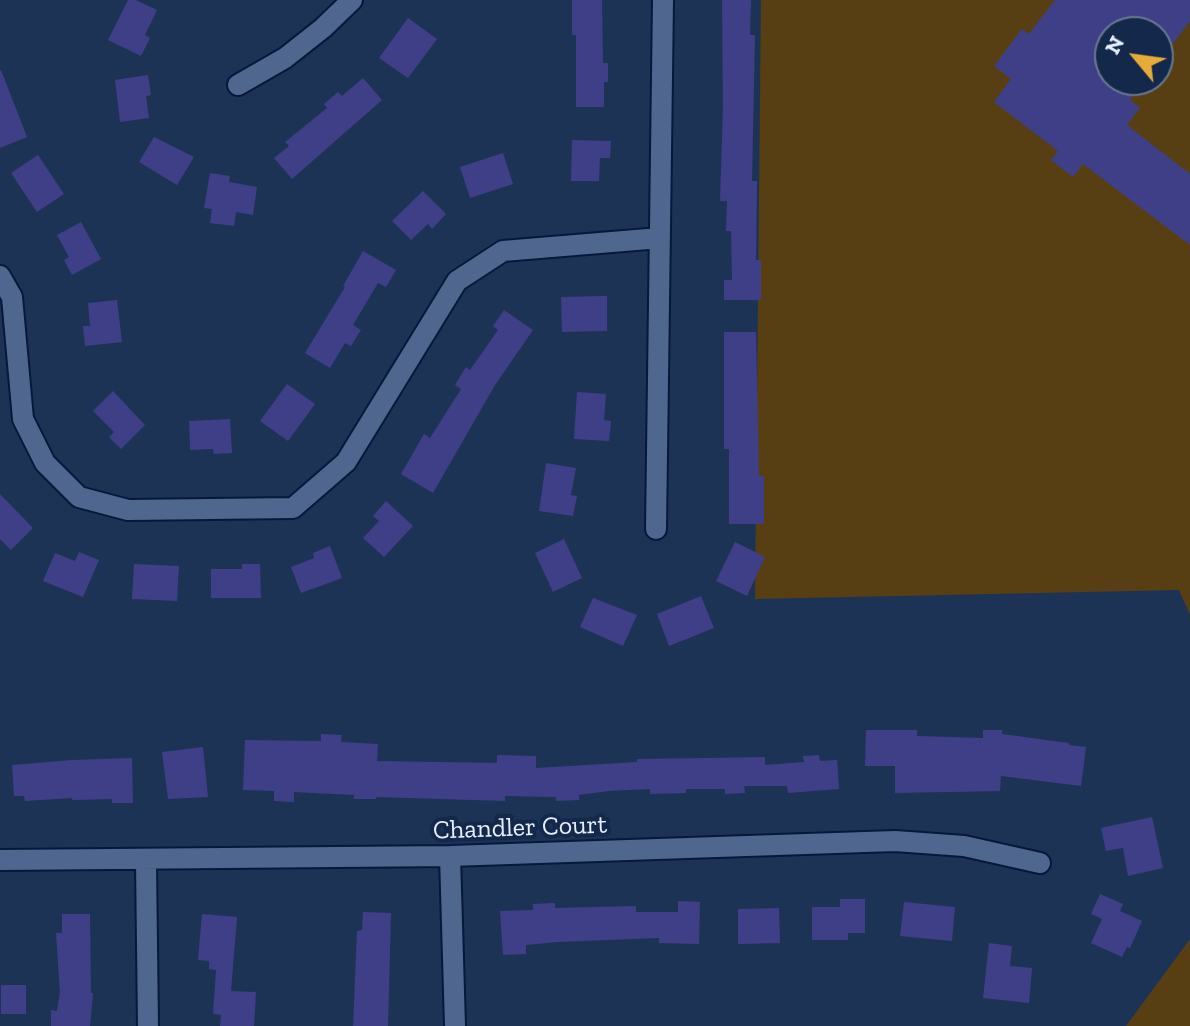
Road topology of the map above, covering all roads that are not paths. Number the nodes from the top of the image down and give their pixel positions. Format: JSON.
{"nodes":[{"id":1,"x":352,"y":0,"type":"edge"},
{"id":2,"x":663,"y":0,"type":"edge"},
{"id":3,"x":238,"y":85,"type":"dead end"},
{"id":4,"x":660,"y":238,"type":"junction"},
{"id":5,"x":0,"y":276,"type":"edge"},
{"id":6,"x":656,"y":529,"type":"dead end"},
{"id":7,"x":450,"y":856,"type":"junction"},
{"id":8,"x":0,"y":860,"type":"edge"},
{"id":9,"x":146,"y":861,"type":"junction"},
{"id":10,"x":1040,"y":863,"type":"dead end"},
{"id":11,"x":148,"y":1026,"type":"edge"},
{"id":12,"x":455,"y":1026,"type":"edge"}],
"edges":[{"from":1,"to":3,"type":"street"},
{"from":2,"to":4,"type":"street"},
{"from":4,"to":5,"type":"street"},
{"from":4,"to":6,"type":"street"},
{"from":7,"to":9,"type":"street","name":"Chandler Court"},
{"from":7,"to":10,"type":"street","name":"Chandler Court"},
{"from":7,"to":12,"type":"street"},
{"from":8,"to":9,"type":"street","name":"Chandler Court"},
{"from":9,"to":11,"type":"street"}]}
